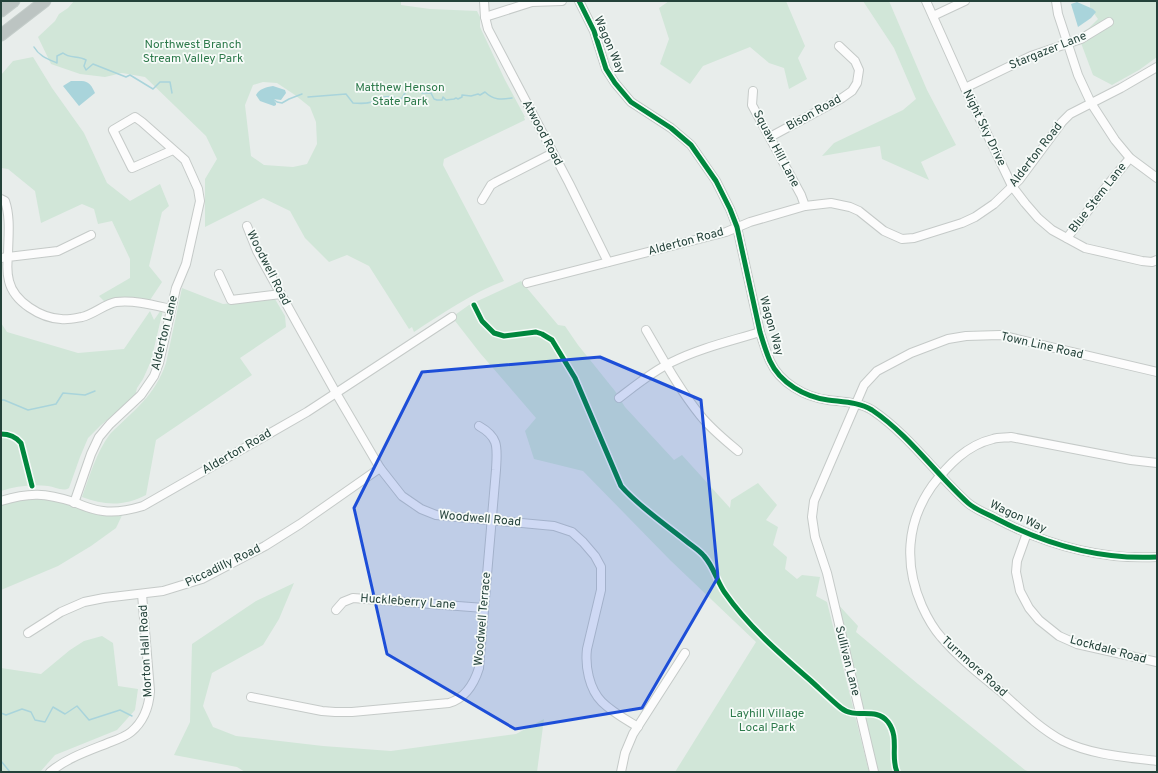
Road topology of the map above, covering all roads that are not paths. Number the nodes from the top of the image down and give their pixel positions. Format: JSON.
{"nodes":[{"id":1,"x":14,"y":1,"type":"edge"},
{"id":2,"x":45,"y":1,"type":"edge"},
{"id":3,"x":484,"y":1,"type":"edge"},
{"id":4,"x":562,"y":1,"type":"edge"},
{"id":5,"x":578,"y":1,"type":"edge"},
{"id":6,"x":926,"y":1,"type":"edge"},
{"id":7,"x":966,"y":1,"type":"edge"},
{"id":8,"x":1056,"y":1,"type":"edge"},
{"id":9,"x":1,"y":11,"type":"edge"},
{"id":10,"x":933,"y":16,"type":"junction"},
{"id":11,"x":484,"y":17,"type":"junction"},
{"id":12,"x":1109,"y":22,"type":"dead end"},
{"id":13,"x":1,"y":35,"type":"edge"},
{"id":14,"x":1066,"y":44,"type":"junction"},
{"id":15,"x":839,"y":46,"type":"dead end"},
{"id":16,"x":1157,"y":68,"type":"edge"},
{"id":17,"x":965,"y":88,"type":"junction"},
{"id":18,"x":753,"y":91,"type":"dead end"},
{"id":19,"x":1091,"y":103,"type":"junction"},
{"id":20,"x":770,"y":137,"type":"junction"},
{"id":21,"x":173,"y":150,"type":"junction"},
{"id":22,"x":553,"y":154,"type":"junction"},
{"id":23,"x":1130,"y":158,"type":"junction"},
{"id":24,"x":1157,"y":178,"type":"edge"},
{"id":25,"x":1012,"y":186,"type":"junction"},
{"id":26,"x":1,"y":199,"type":"edge"},
{"id":27,"x":482,"y":200,"type":"dead end"},
{"id":28,"x":806,"y":206,"type":"junction"},
{"id":29,"x":247,"y":226,"type":"dead end"},
{"id":30,"x":736,"y":227,"type":"junction"},
{"id":31,"x":91,"y":235,"type":"dead end"},
{"id":32,"x":1067,"y":238,"type":"junction"},
{"id":33,"x":5,"y":257,"type":"edge"},
{"id":34,"x":1157,"y":260,"type":"edge"},
{"id":35,"x":608,"y":262,"type":"junction"},
{"id":36,"x":219,"y":274,"type":"dead end"},
{"id":37,"x":527,"y":283,"type":"dead end"},
{"id":38,"x":281,"y":294,"type":"junction"},
{"id":39,"x":171,"y":309,"type":"junction"},
{"id":40,"x":452,"y":317,"type":"dead end"},
{"id":41,"x":646,"y":330,"type":"dead end"},
{"id":42,"x":760,"y":332,"type":"junction"},
{"id":43,"x":667,"y":365,"type":"junction"},
{"id":44,"x":1157,"y":372,"type":"edge"},
{"id":45,"x":336,"y":393,"type":"junction"},
{"id":46,"x":619,"y":398,"type":"dead end"},
{"id":47,"x":856,"y":404,"type":"junction"},
{"id":48,"x":479,"y":426,"type":"dead end"},
{"id":49,"x":738,"y":451,"type":"dead end"},
{"id":50,"x":1157,"y":463,"type":"edge"},
{"id":51,"x":380,"y":468,"type":"junction"},
{"id":52,"x":941,"y":474,"type":"junction"},
{"id":53,"x":1,"y":501,"type":"edge"},
{"id":54,"x":74,"y":502,"type":"junction"},
{"id":55,"x":492,"y":520,"type":"junction"},
{"id":56,"x":1027,"y":533,"type":"junction"},
{"id":57,"x":1157,"y":557,"type":"edge"},
{"id":58,"x":827,"y":573,"type":"joint"},
{"id":59,"x":142,"y":594,"type":"junction"},
{"id":60,"x":484,"y":608,"type":"junction"},
{"id":61,"x":336,"y":610,"type":"dead end"},
{"id":62,"x":28,"y":633,"type":"dead end"},
{"id":63,"x":685,"y":652,"type":"dead end"},
{"id":64,"x":1157,"y":662,"type":"edge"},
{"id":65,"x":251,"y":697,"type":"dead end"},
{"id":66,"x":638,"y":727,"type":"junction"},
{"id":67,"x":1157,"y":761,"type":"edge"},
{"id":68,"x":50,"y":772,"type":"edge"},
{"id":69,"x":621,"y":772,"type":"edge"},
{"id":70,"x":874,"y":772,"type":"edge"}],
"edges":[{"from":1,"to":9,"type":"highway"},
{"from":2,"to":13,"type":"highway"},
{"from":3,"to":11,"type":"street","name":"Atwood Road"},
{"from":4,"to":11,"type":"street"},
{"from":5,"to":30,"type":"street","name":"Wagon Way"},
{"from":6,"to":10,"type":"street","name":"Night Sky Drive"},
{"from":7,"to":10,"type":"street"},
{"from":8,"to":14,"type":"street"},
{"from":10,"to":17,"type":"street","name":"Night Sky Drive"},
{"from":11,"to":22,"type":"street","name":"Atwood Road"},
{"from":12,"to":14,"type":"street","name":"Stargazer Lane"},
{"from":14,"to":17,"type":"street","name":"Stargazer Lane"},
{"from":14,"to":19,"type":"street"},
{"from":15,"to":20,"type":"street","name":"Bison Road"},
{"from":16,"to":19,"type":"street","name":"Alderton Road"},
{"from":17,"to":25,"type":"street","name":"Night Sky Drive"},
{"from":18,"to":20,"type":"street","name":"Squaw Hill Lane"},
{"from":19,"to":23,"type":"street"},
{"from":19,"to":25,"type":"street","name":"Alderton Road"},
{"from":20,"to":28,"type":"street","name":"Squaw Hill Lane"},
{"from":21,"to":21,"type":"street","name":"Alderton Lane"},
{"from":21,"to":39,"type":"street","name":"Alderton Lane"},
{"from":22,"to":27,"type":"street"},
{"from":22,"to":35,"type":"street","name":"Atwood Road"},
{"from":23,"to":24,"type":"street"},
{"from":23,"to":32,"type":"street","name":"Blue Stem Lane"},
{"from":25,"to":28,"type":"street","name":"Alderton Road"},
{"from":25,"to":32,"type":"street","name":"Night Sky Drive"},
{"from":26,"to":33,"type":"street"},
{"from":28,"to":30,"type":"street","name":"Alderton Road"},
{"from":29,"to":38,"type":"street","name":"Woodwell Road"},
{"from":30,"to":35,"type":"street","name":"Alderton Road"},
{"from":30,"to":42,"type":"street","name":"Wagon Way"},
{"from":31,"to":33,"type":"street"},
{"from":32,"to":34,"type":"street","name":"Night Sky Drive"},
{"from":33,"to":39,"type":"street"},
{"from":35,"to":37,"type":"street","name":"Alderton Road"},
{"from":36,"to":38,"type":"street"},
{"from":38,"to":45,"type":"street","name":"Woodwell Road"},
{"from":39,"to":54,"type":"street","name":"Alderton Lane"},
{"from":40,"to":45,"type":"street","name":"Alderton Road"},
{"from":41,"to":43,"type":"street"},
{"from":42,"to":43,"type":"street"},
{"from":42,"to":47,"type":"street","name":"Wagon Way"},
{"from":43,"to":46,"type":"street"},
{"from":43,"to":49,"type":"street"},
{"from":44,"to":47,"type":"street","name":"Town Line Road"},
{"from":45,"to":51,"type":"street","name":"Woodwell Road"},
{"from":45,"to":54,"type":"street","name":"Alderton Road"},
{"from":47,"to":52,"type":"street","name":"Wagon Way"},
{"from":47,"to":58,"type":"street","name":"Town Line Road"},
{"from":48,"to":55,"type":"street","name":"Woodwell Terrace"},
{"from":50,"to":52,"type":"street","name":"Turnmore Road"},
{"from":51,"to":55,"type":"street","name":"Woodwell Road"},
{"from":51,"to":59,"type":"street","name":"Piccadilly Road"},
{"from":52,"to":56,"type":"street","name":"Wagon Way"},
{"from":52,"to":67,"type":"street","name":"Turnmore Road"},
{"from":53,"to":54,"type":"street","name":"Alderton Road"},
{"from":55,"to":60,"type":"street","name":"Woodwell Terrace"},
{"from":55,"to":66,"type":"street","name":"Woodwell Road"},
{"from":56,"to":57,"type":"street","name":"Wagon Way"},
{"from":56,"to":64,"type":"street","name":"Lockdale Road"},
{"from":58,"to":70,"type":"street","name":"Sullivan Lane"},
{"from":59,"to":62,"type":"street","name":"Piccadilly Road"},
{"from":59,"to":68,"type":"street","name":"Morton Hall Road"},
{"from":60,"to":61,"type":"street","name":"Huckleberry Lane"},
{"from":60,"to":65,"type":"street","name":"Woodwell Terrace"},
{"from":63,"to":66,"type":"street"},
{"from":66,"to":69,"type":"street"}]}
